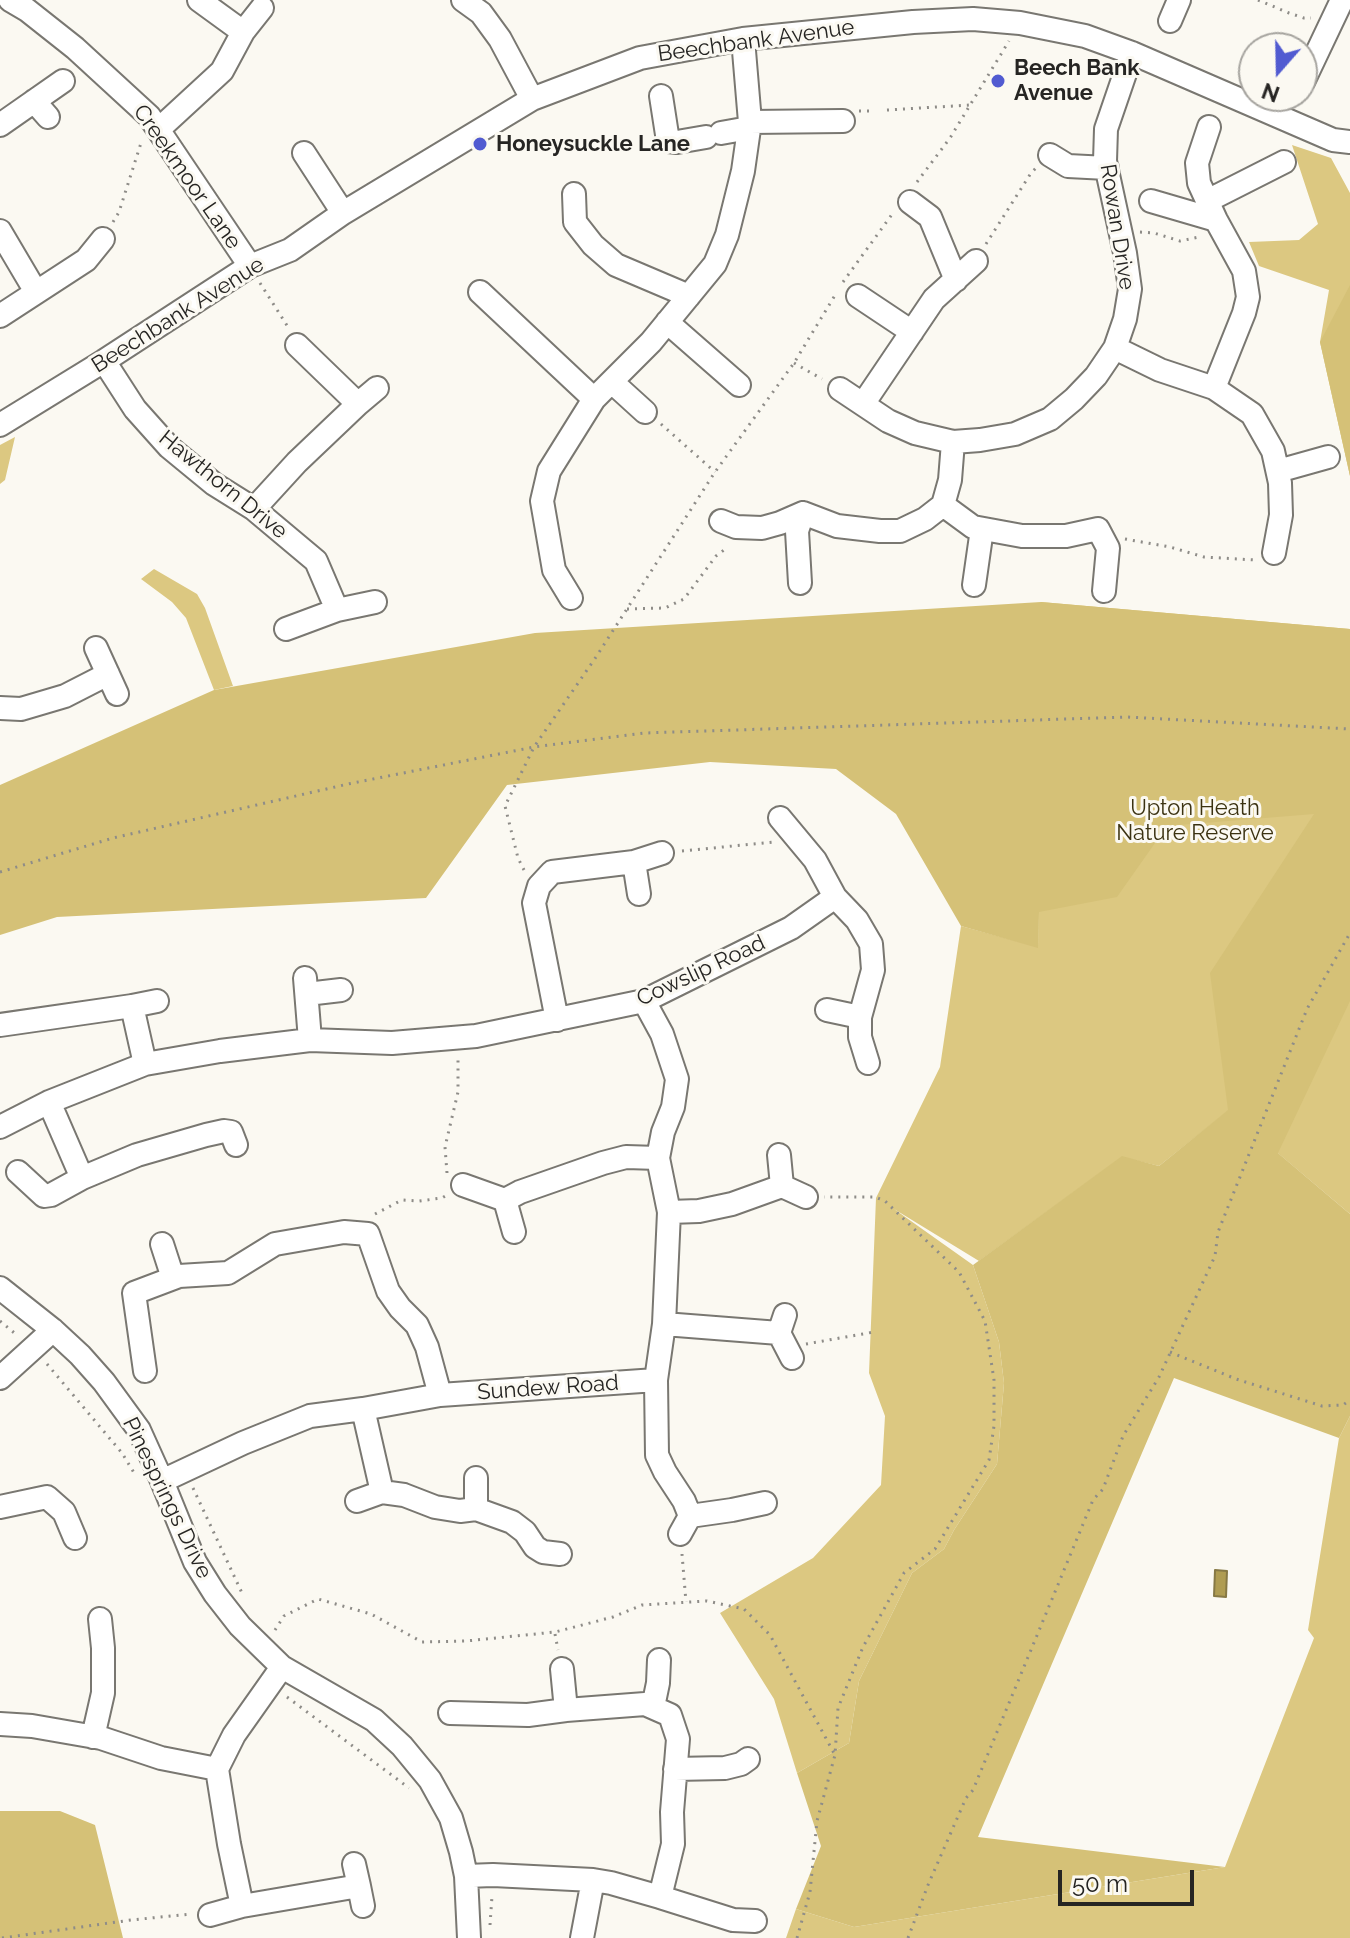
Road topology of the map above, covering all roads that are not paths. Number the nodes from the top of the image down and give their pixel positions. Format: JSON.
{"nodes":[{"id":1,"x":10,"y":0,"type":"edge"},
{"id":2,"x":199,"y":0,"type":"edge"},
{"id":3,"x":463,"y":0,"type":"edge"},
{"id":4,"x":262,"y":8,"type":"dead end"},
{"id":5,"x":1337,"y":8,"type":"edge"},
{"id":6,"x":911,"y":11,"type":"edge"},
{"id":7,"x":243,"y":32,"type":"junction"},
{"id":8,"x":743,"y":39,"type":"junction"},
{"id":9,"x":1318,"y":49,"type":"edge"},
{"id":10,"x":1132,"y":53,"type":"junction"},
{"id":11,"x":63,"y":81,"type":"dead end"},
{"id":12,"x":661,"y":96,"type":"dead end"},
{"id":13,"x":532,"y":99,"type":"junction"},
{"id":14,"x":843,"y":121,"type":"dead end"},
{"id":15,"x":154,"y":123,"type":"junction"},
{"id":16,"x":0,"y":125,"type":"edge"},
{"id":17,"x":749,"y":125,"type":"junction"},
{"id":18,"x":1209,"y":127,"type":"dead end"},
{"id":19,"x":1350,"y":142,"type":"edge"},
{"id":20,"x":304,"y":153,"type":"dead end"},
{"id":21,"x":1050,"y":155,"type":"road end"},
{"id":22,"x":1284,"y":162,"type":"dead end"},
{"id":23,"x":1107,"y":168,"type":"junction"},
{"id":24,"x":574,"y":194,"type":"dead end"},
{"id":25,"x":907,"y":199,"type":"road end"},
{"id":26,"x":1151,"y":201,"type":"dead end"},
{"id":27,"x":343,"y":213,"type":"junction"},
{"id":28,"x":1215,"y":218,"type":"junction"},
{"id":29,"x":0,"y":231,"type":"edge"},
{"id":30,"x":103,"y":239,"type":"road end"},
{"id":31,"x":976,"y":261,"type":"road end"},
{"id":32,"x":250,"y":266,"type":"junction"},
{"id":33,"x":956,"y":280,"type":"junction"},
{"id":34,"x":36,"y":292,"type":"junction"},
{"id":35,"x":480,"y":292,"type":"dead end"},
{"id":36,"x":689,"y":296,"type":"junction"},
{"id":37,"x":858,"y":296,"type":"dead end"},
{"id":38,"x":0,"y":316,"type":"edge"},
{"id":39,"x":667,"y":322,"type":"junction"},
{"id":40,"x":912,"y":332,"type":"junction"},
{"id":41,"x":297,"y":345,"type":"road end"},
{"id":42,"x":1115,"y":348,"type":"junction"},
{"id":43,"x":104,"y":361,"type":"junction"},
{"id":44,"x":612,"y":382,"type":"junction"},
{"id":45,"x":739,"y":385,"type":"dead end"},
{"id":46,"x":377,"y":388,"type":"dead end"},
{"id":47,"x":1214,"y":388,"type":"junction"},
{"id":48,"x":840,"y":389,"type":"road end"},
{"id":49,"x":594,"y":399,"type":"junction"},
{"id":50,"x":358,"y":404,"type":"junction"},
{"id":51,"x":863,"y":404,"type":"junction"},
{"id":52,"x":645,"y":412,"type":"road end"},
{"id":53,"x":0,"y":425,"type":"edge"},
{"id":54,"x":953,"y":442,"type":"junction"},
{"id":55,"x":1328,"y":457,"type":"dead end"},
{"id":56,"x":1278,"y":471,"type":"junction"},
{"id":57,"x":943,"y":505,"type":"junction"},
{"id":58,"x":254,"y":509,"type":"junction"},
{"id":59,"x":803,"y":513,"type":"junction"},
{"id":60,"x":721,"y":521,"type":"dead end"},
{"id":61,"x":982,"y":529,"type":"junction"},
{"id":62,"x":1274,"y":553,"type":"road end"},
{"id":63,"x":800,"y":583,"type":"dead end"},
{"id":64,"x":974,"y":585,"type":"dead end"},
{"id":65,"x":1104,"y":591,"type":"dead end"},
{"id":66,"x":571,"y":598,"type":"dead end"},
{"id":67,"x":375,"y":602,"type":"dead end"},
{"id":68,"x":337,"y":610,"type":"junction"},
{"id":69,"x":286,"y":629,"type":"dead end"},
{"id":70,"x":96,"y":648,"type":"dead end"},
{"id":71,"x":0,"y":708,"type":"edge"},
{"id":72,"x":780,"y":818,"type":"dead end"},
{"id":73,"x":662,"y":853,"type":"road end"},
{"id":74,"x":634,"y":862,"type":"junction"},
{"id":75,"x":639,"y":894,"type":"dead end"},
{"id":76,"x":835,"y":897,"type":"junction"},
{"id":77,"x":341,"y":990,"type":"dead end"},
{"id":78,"x":157,"y":1001,"type":"dead end"},
{"id":79,"x":644,"y":1001,"type":"junction"},
{"id":80,"x":132,"y":1006,"type":"junction"},
{"id":81,"x":827,"y":1010,"type":"dead end"},
{"id":82,"x":860,"y":1017,"type":"junction"},
{"id":83,"x":557,"y":1020,"type":"junction"},
{"id":84,"x":0,"y":1025,"type":"edge"},
{"id":85,"x":310,"y":1040,"type":"junction"},
{"id":86,"x":868,"y":1063,"type":"dead end"},
{"id":87,"x":145,"y":1064,"type":"junction"},
{"id":88,"x":49,"y":1102,"type":"junction"},
{"id":89,"x":0,"y":1127,"type":"edge"},
{"id":90,"x":236,"y":1145,"type":"dead end"},
{"id":91,"x":779,"y":1155,"type":"dead end"},
{"id":92,"x":658,"y":1158,"type":"junction"},
{"id":93,"x":18,"y":1172,"type":"dead end"},
{"id":94,"x":82,"y":1178,"type":"junction"},
{"id":95,"x":463,"y":1185,"type":"road end"},
{"id":96,"x":782,"y":1186,"type":"junction"},
{"id":97,"x":806,"y":1197,"type":"road end"},
{"id":98,"x":505,"y":1200,"type":"junction"},
{"id":99,"x":669,"y":1212,"type":"junction"},
{"id":100,"x":514,"y":1232,"type":"dead end"},
{"id":101,"x":162,"y":1244,"type":"dead end"},
{"id":102,"x":173,"y":1278,"type":"junction"},
{"id":103,"x":0,"y":1288,"type":"edge"},
{"id":104,"x":664,"y":1324,"type":"junction"},
{"id":105,"x":53,"y":1330,"type":"junction"},
{"id":106,"x":786,"y":1338,"type":"road end"},
{"id":107,"x":145,"y":1371,"type":"dead end"},
{"id":108,"x":0,"y":1378,"type":"edge"},
{"id":109,"x":656,"y":1380,"type":"junction"},
{"id":110,"x":440,"y":1395,"type":"junction"},
{"id":111,"x":363,"y":1409,"type":"junction"},
{"id":112,"x":476,"y":1478,"type":"dead end"},
{"id":113,"x":162,"y":1481,"type":"junction"},
{"id":114,"x":382,"y":1492,"type":"junction"},
{"id":115,"x":357,"y":1501,"type":"dead end"},
{"id":116,"x":765,"y":1503,"type":"dead end"},
{"id":117,"x":0,"y":1507,"type":"edge"},
{"id":118,"x":476,"y":1509,"type":"junction"},
{"id":119,"x":75,"y":1538,"type":"dead end"},
{"id":120,"x":560,"y":1554,"type":"dead end"},
{"id":121,"x":100,"y":1619,"type":"dead end"},
{"id":122,"x":659,"y":1660,"type":"dead end"},
{"id":123,"x":282,"y":1667,"type":"junction"},
{"id":124,"x":562,"y":1669,"type":"dead end"},
{"id":125,"x":653,"y":1707,"type":"junction"},
{"id":126,"x":566,"y":1710,"type":"junction"},
{"id":127,"x":450,"y":1713,"type":"dead end"},
{"id":128,"x":0,"y":1724,"type":"edge"},
{"id":129,"x":93,"y":1737,"type":"junction"},
{"id":130,"x":748,"y":1759,"type":"dead end"},
{"id":131,"x":217,"y":1769,"type":"junction"},
{"id":132,"x":675,"y":1769,"type":"junction"},
{"id":133,"x":466,"y":1876,"type":"junction"},
{"id":134,"x":593,"y":1880,"type":"junction"},
{"id":135,"x":359,"y":1885,"type":"dead end"},
{"id":136,"x":660,"y":1897,"type":"junction"},
{"id":137,"x":242,"y":1906,"type":"junction"},
{"id":138,"x":210,"y":1915,"type":"road end"},
{"id":139,"x":755,"y":1921,"type":"dead end"},
{"id":140,"x":469,"y":1938,"type":"edge"},
{"id":141,"x":582,"y":1938,"type":"edge"}],
"edges":[{"from":1,"to":15,"type":"street","name":"Creekmoor Lane"},
{"from":2,"to":7,"type":"street"},
{"from":3,"to":13,"type":"street"},
{"from":4,"to":7,"type":"street"},
{"from":5,"to":9,"type":"street"},
{"from":6,"to":8,"type":"street","name":"Beechbank Avenue"},
{"from":6,"to":10,"type":"street","name":"Beechbank Avenue"},
{"from":7,"to":15,"type":"street"},
{"from":8,"to":13,"type":"street","name":"Beechbank Avenue"},
{"from":8,"to":17,"type":"street"},
{"from":10,"to":19,"type":"street","name":"Beechbank Avenue"},
{"from":10,"to":23,"type":"street","name":"Rowan Drive"},
{"from":11,"to":16,"type":"street"},
{"from":12,"to":17,"type":"street"},
{"from":13,"to":27,"type":"street","name":"Beechbank Avenue"},
{"from":14,"to":17,"type":"street"},
{"from":15,"to":32,"type":"street","name":"Creekmoor Lane"},
{"from":17,"to":36,"type":"street"},
{"from":18,"to":28,"type":"street"},
{"from":20,"to":27,"type":"street"},
{"from":21,"to":23,"type":"street"},
{"from":22,"to":28,"type":"street"},
{"from":23,"to":42,"type":"street","name":"Rowan Drive"},
{"from":24,"to":36,"type":"street"},
{"from":25,"to":33,"type":"street"},
{"from":26,"to":28,"type":"street"},
{"from":27,"to":32,"type":"street","name":"Beechbank Avenue"},
{"from":28,"to":47,"type":"street"},
{"from":29,"to":34,"type":"street"},
{"from":30,"to":34,"type":"street"},
{"from":31,"to":33,"type":"street"},
{"from":32,"to":43,"type":"street","name":"Beechbank Avenue"},
{"from":33,"to":40,"type":"street"},
{"from":34,"to":38,"type":"street"},
{"from":35,"to":49,"type":"street"},
{"from":36,"to":39,"type":"street"},
{"from":37,"to":40,"type":"street"},
{"from":39,"to":44,"type":"street"},
{"from":39,"to":45,"type":"street"},
{"from":40,"to":51,"type":"street"},
{"from":41,"to":50,"type":"street"},
{"from":42,"to":47,"type":"street"},
{"from":42,"to":54,"type":"street","name":"Rowan Drive"},
{"from":43,"to":53,"type":"street","name":"Beechbank Avenue"},
{"from":43,"to":58,"type":"street","name":"Hawthorn Drive"},
{"from":44,"to":49,"type":"street"},
{"from":44,"to":52,"type":"street"},
{"from":46,"to":50,"type":"street"},
{"from":47,"to":56,"type":"street"},
{"from":48,"to":51,"type":"street","name":"Rowan Drive"},
{"from":49,"to":66,"type":"street"},
{"from":50,"to":58,"type":"street"},
{"from":51,"to":54,"type":"street","name":"Rowan Drive"},
{"from":54,"to":57,"type":"street"},
{"from":55,"to":56,"type":"street"},
{"from":56,"to":62,"type":"street"},
{"from":57,"to":59,"type":"street"},
{"from":57,"to":61,"type":"street"},
{"from":58,"to":68,"type":"street","name":"Hawthorn Drive"},
{"from":59,"to":60,"type":"street"},
{"from":59,"to":63,"type":"street"},
{"from":61,"to":64,"type":"street"},
{"from":61,"to":65,"type":"street"},
{"from":67,"to":68,"type":"street"},
{"from":68,"to":69,"type":"street"},
{"from":70,"to":71,"type":"street"},
{"from":72,"to":76,"type":"street"},
{"from":73,"to":74,"type":"street"},
{"from":74,"to":75,"type":"street"},
{"from":74,"to":83,"type":"street"},
{"from":76,"to":79,"type":"street","name":"Cowslip Road"},
{"from":76,"to":82,"type":"street"},
{"from":77,"to":85,"type":"street"},
{"from":78,"to":80,"type":"street"},
{"from":79,"to":83,"type":"street","name":"Cowslip Road"},
{"from":79,"to":92,"type":"street"},
{"from":80,"to":84,"type":"street"},
{"from":80,"to":87,"type":"street"},
{"from":81,"to":82,"type":"street"},
{"from":82,"to":86,"type":"street"},
{"from":83,"to":85,"type":"street","name":"Cowslip Road"},
{"from":85,"to":87,"type":"street","name":"Cowslip Road"},
{"from":87,"to":88,"type":"street","name":"Cowslip Road"},
{"from":88,"to":89,"type":"street","name":"Cowslip Road"},
{"from":88,"to":94,"type":"street"},
{"from":90,"to":94,"type":"street"},
{"from":91,"to":96,"type":"street"},
{"from":92,"to":98,"type":"street"},
{"from":92,"to":99,"type":"street"},
{"from":93,"to":94,"type":"street"},
{"from":95,"to":98,"type":"street"},
{"from":96,"to":97,"type":"street"},
{"from":96,"to":99,"type":"street"},
{"from":98,"to":100,"type":"street"},
{"from":99,"to":104,"type":"street"},
{"from":101,"to":102,"type":"street"},
{"from":102,"to":107,"type":"street"},
{"from":102,"to":110,"type":"street"},
{"from":103,"to":105,"type":"street","name":"Pinesprings Drive"},
{"from":104,"to":106,"type":"street"},
{"from":104,"to":109,"type":"street"},
{"from":105,"to":108,"type":"street"},
{"from":105,"to":113,"type":"street","name":"Pinesprings Drive"},
{"from":109,"to":110,"type":"street","name":"Sundew Road"},
{"from":109,"to":116,"type":"street"},
{"from":110,"to":111,"type":"street","name":"Sundew Road"},
{"from":111,"to":113,"type":"street","name":"Sundew Road"},
{"from":111,"to":114,"type":"street"},
{"from":112,"to":118,"type":"street"},
{"from":113,"to":123,"type":"street","name":"Pinesprings Drive"},
{"from":114,"to":115,"type":"street"},
{"from":114,"to":118,"type":"street"},
{"from":117,"to":119,"type":"street"},
{"from":118,"to":120,"type":"street"},
{"from":121,"to":129,"type":"street"},
{"from":122,"to":125,"type":"street"},
{"from":123,"to":131,"type":"street"},
{"from":123,"to":133,"type":"street","name":"Pinesprings Drive"},
{"from":124,"to":126,"type":"street"},
{"from":125,"to":126,"type":"street"},
{"from":125,"to":132,"type":"street"},
{"from":126,"to":127,"type":"street"},
{"from":128,"to":129,"type":"street"},
{"from":129,"to":131,"type":"street"},
{"from":130,"to":132,"type":"street"},
{"from":131,"to":137,"type":"street"},
{"from":132,"to":136,"type":"street"},
{"from":133,"to":134,"type":"street"},
{"from":133,"to":140,"type":"street","name":"Pinesprings Drive"},
{"from":134,"to":136,"type":"street"},
{"from":134,"to":141,"type":"street"},
{"from":135,"to":137,"type":"street"},
{"from":136,"to":139,"type":"street"},
{"from":137,"to":138,"type":"street"}]}
